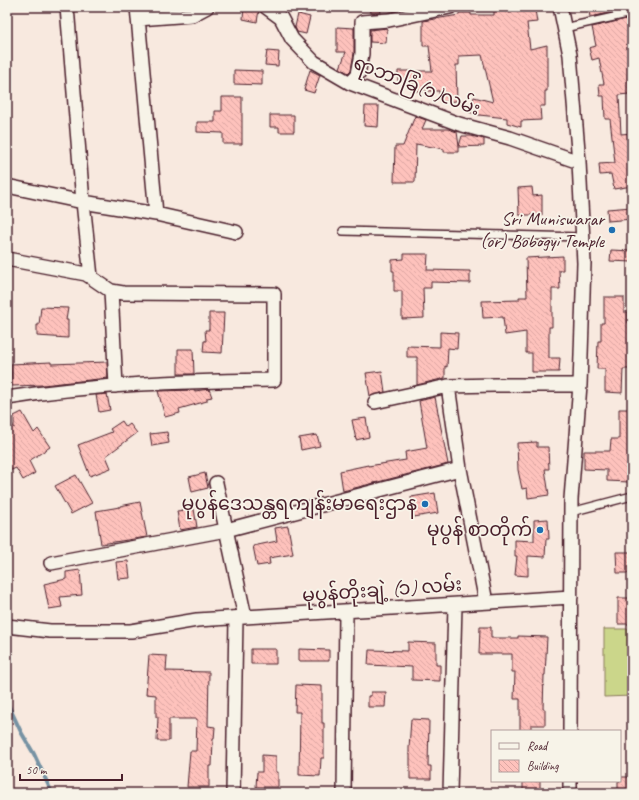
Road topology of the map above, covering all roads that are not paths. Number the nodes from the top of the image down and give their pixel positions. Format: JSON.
{"nodes":[{"id":1,"x":67,"y":7,"type":"edge"},
{"id":2,"x":207,"y":7,"type":"edge"},
{"id":3,"x":266,"y":7,"type":"edge"},
{"id":4,"x":450,"y":7,"type":"edge"},
{"id":5,"x":560,"y":7,"type":"edge"},
{"id":6,"x":138,"y":13,"type":"edge"},
{"id":7,"x":632,"y":13,"type":"edge"},
{"id":8,"x":564,"y":28,"type":"junction"},
{"id":9,"x":350,"y":83,"type":"junction"},
{"id":10,"x":579,"y":162,"type":"junction"},
{"id":11,"x":7,"y":186,"type":"edge"},
{"id":12,"x":83,"y":202,"type":"junction"},
{"id":13,"x":156,"y":214,"type":"junction"},
{"id":14,"x":343,"y":231,"type":"dead end"},
{"id":15,"x":236,"y":232,"type":"dead end"},
{"id":16,"x":582,"y":236,"type":"junction"},
{"id":17,"x":7,"y":259,"type":"edge"},
{"id":18,"x":91,"y":277,"type":"junction"},
{"id":19,"x":111,"y":291,"type":"junction"},
{"id":20,"x":580,"y":385,"type":"junction"},
{"id":21,"x":116,"y":386,"type":"junction"},
{"id":22,"x":448,"y":386,"type":"junction"},
{"id":23,"x":7,"y":398,"type":"edge"},
{"id":24,"x":375,"y":402,"type":"dead end"},
{"id":25,"x":460,"y":469,"type":"junction"},
{"id":26,"x":216,"y":483,"type":"dead end"},
{"id":27,"x":632,"y":496,"type":"edge"},
{"id":28,"x":571,"y":512,"type":"junction"},
{"id":29,"x":226,"y":530,"type":"junction"},
{"id":30,"x":51,"y":563,"type":"dead end"},
{"id":31,"x":570,"y":597,"type":"junction"},
{"id":32,"x":486,"y":602,"type":"junction"},
{"id":33,"x":455,"y":605,"type":"junction"},
{"id":34,"x":346,"y":612,"type":"junction"},
{"id":35,"x":240,"y":618,"type":"junction"},
{"id":36,"x":7,"y":626,"type":"edge"},
{"id":37,"x":570,"y":730,"type":"edge"},
{"id":38,"x":570,"y":782,"type":"edge"},
{"id":39,"x":233,"y":793,"type":"edge"},
{"id":40,"x":344,"y":793,"type":"edge"},
{"id":41,"x":450,"y":793,"type":"edge"},
{"id":42,"x":570,"y":793,"type":"edge"}],
"edges":[{"from":1,"to":12,"type":"street"},
{"from":2,"to":6,"type":"street"},
{"from":3,"to":9,"type":"street","name":"ရာဘာခြံ(၁)လမ်း"},
{"from":4,"to":9,"type":"street"},
{"from":5,"to":8,"type":"street"},
{"from":6,"to":13,"type":"street"},
{"from":7,"to":8,"type":"lane"},
{"from":8,"to":10,"type":"street"},
{"from":9,"to":10,"type":"street","name":"ရာဘာခြံ(၁)လမ်း"},
{"from":10,"to":16,"type":"street"},
{"from":11,"to":12,"type":"street"},
{"from":12,"to":13,"type":"street"},
{"from":12,"to":18,"type":"street"},
{"from":13,"to":15,"type":"street"},
{"from":14,"to":16,"type":"lane"},
{"from":16,"to":20,"type":"street"},
{"from":17,"to":18,"type":"street"},
{"from":18,"to":19,"type":"street"},
{"from":19,"to":21,"type":"street"},
{"from":19,"to":21,"type":"street"},
{"from":20,"to":22,"type":"street"},
{"from":20,"to":28,"type":"street"},
{"from":21,"to":23,"type":"street"},
{"from":22,"to":24,"type":"street"},
{"from":22,"to":25,"type":"street"},
{"from":25,"to":29,"type":"street"},
{"from":25,"to":32,"type":"street"},
{"from":26,"to":29,"type":"street"},
{"from":27,"to":28,"type":"lane"},
{"from":28,"to":31,"type":"street"},
{"from":29,"to":30,"type":"street"},
{"from":29,"to":35,"type":"street"},
{"from":31,"to":32,"type":"street","name":"မုပွန်တိုးချဲ့ (၁) လမ်း"},
{"from":31,"to":37,"type":"street"},
{"from":32,"to":33,"type":"street","name":"မုပွန်တိုးချဲ့ (၁) လမ်း"},
{"from":33,"to":34,"type":"street","name":"မုပွန်တိုးချဲ့ (၁) လမ်း"},
{"from":33,"to":41,"type":"street"},
{"from":34,"to":35,"type":"street","name":"မုပွန်တိုးချဲ့ (၁) လမ်း"},
{"from":34,"to":40,"type":"street"},
{"from":35,"to":36,"type":"street","name":"မုပွန်တိုးချဲ့ (၁) လမ်း"},
{"from":35,"to":39,"type":"street"},
{"from":38,"to":42,"type":"street"}]}
